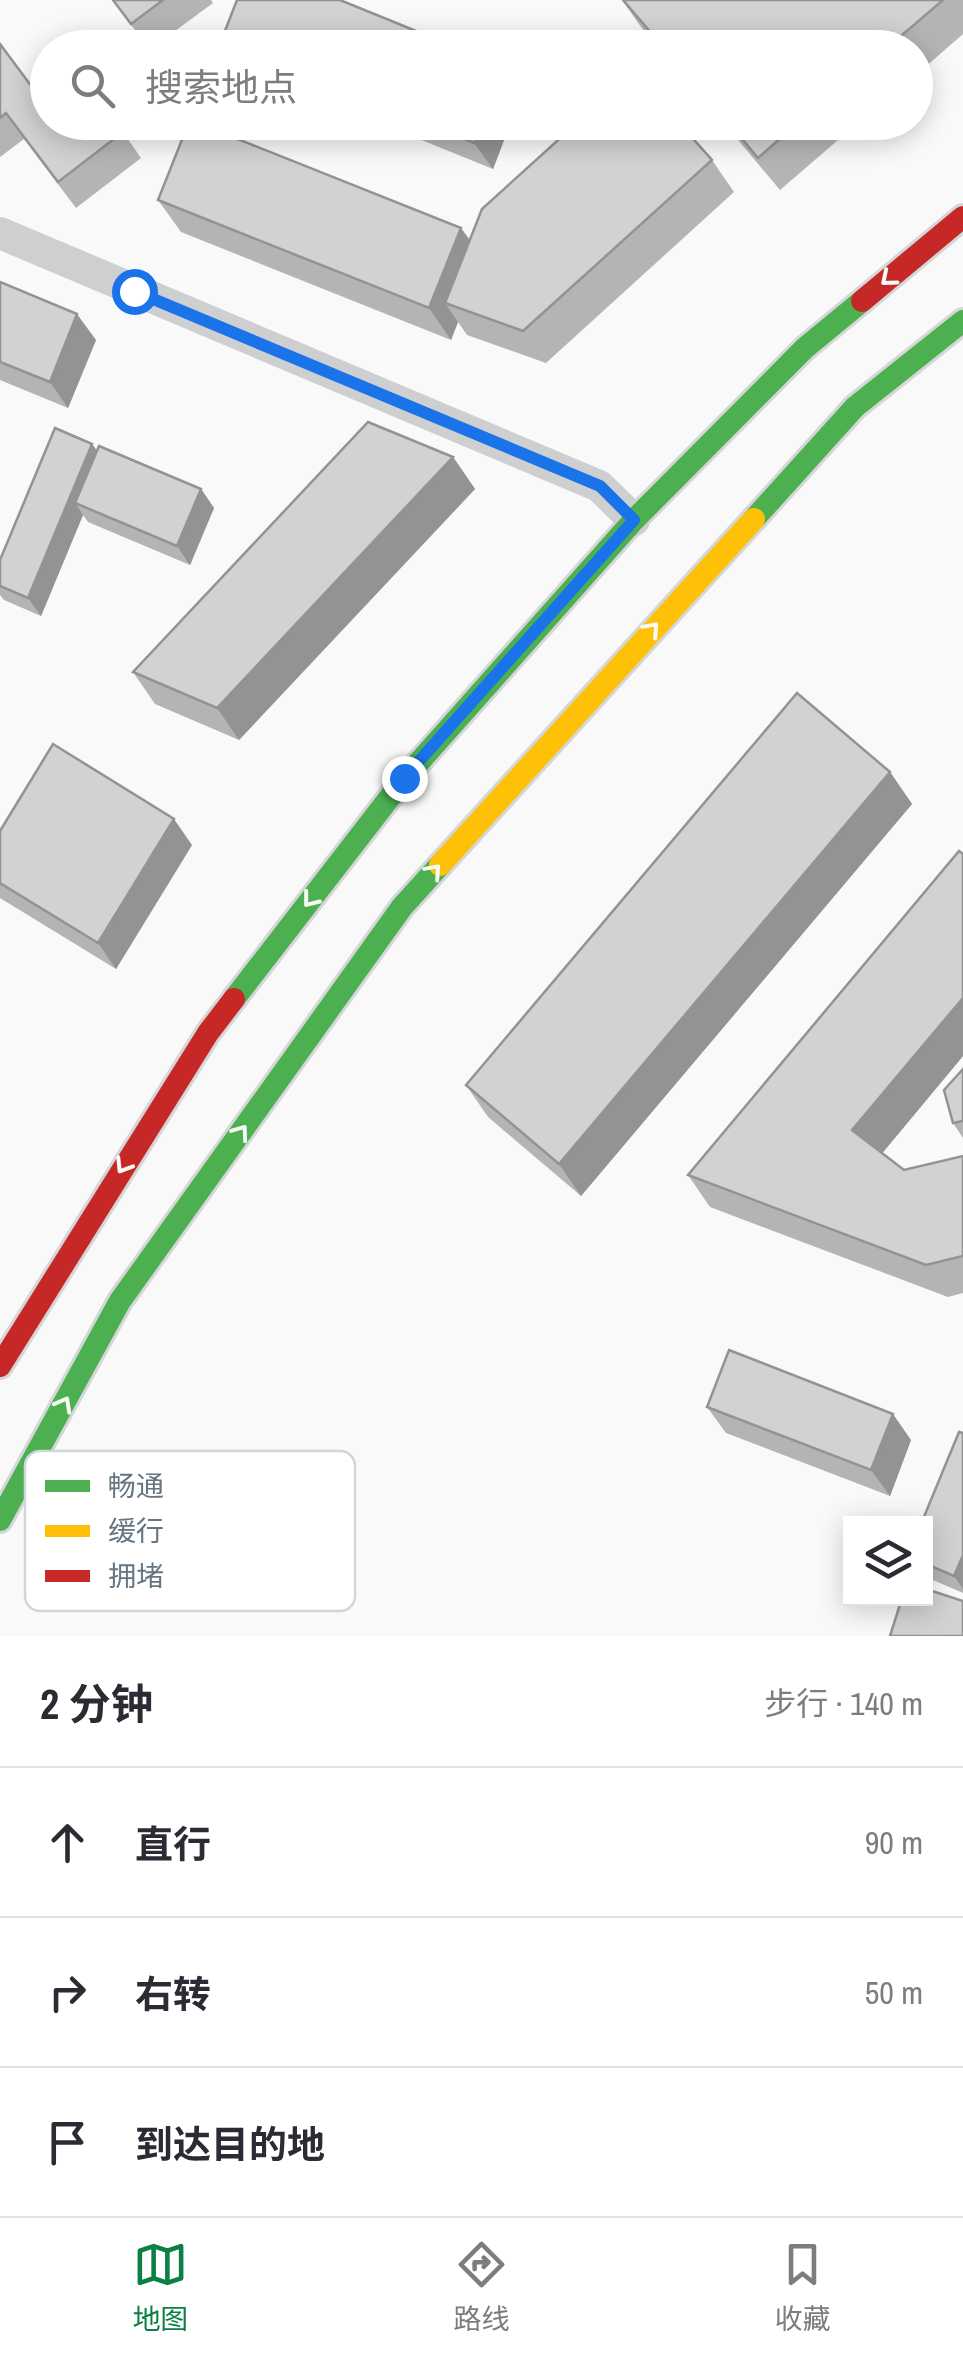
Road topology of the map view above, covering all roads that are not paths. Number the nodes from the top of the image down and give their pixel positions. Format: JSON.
{"nodes":[{"id":1,"x":963,"y":217,"type":"edge"},
{"id":2,"x":0,"y":233,"type":"edge"},
{"id":3,"x":963,"y":320,"type":"edge"},
{"id":4,"x":634,"y":520,"type":"junction"},
{"id":5,"x":0,"y":1366,"type":"edge"},
{"id":6,"x":38,"y":1451,"type":"edge"},
{"id":7,"x":25,"y":1475,"type":"edge"},
{"id":8,"x":0,"y":1520,"type":"edge"}],
"edges":[{"from":1,"to":4,"type":"main road","one_way":true},
{"from":2,"to":4,"type":"street"},
{"from":6,"to":3,"type":"main road","one_way":true},
{"from":4,"to":5,"type":"main road","one_way":true},
{"from":8,"to":7,"type":"main road","one_way":true}]}
